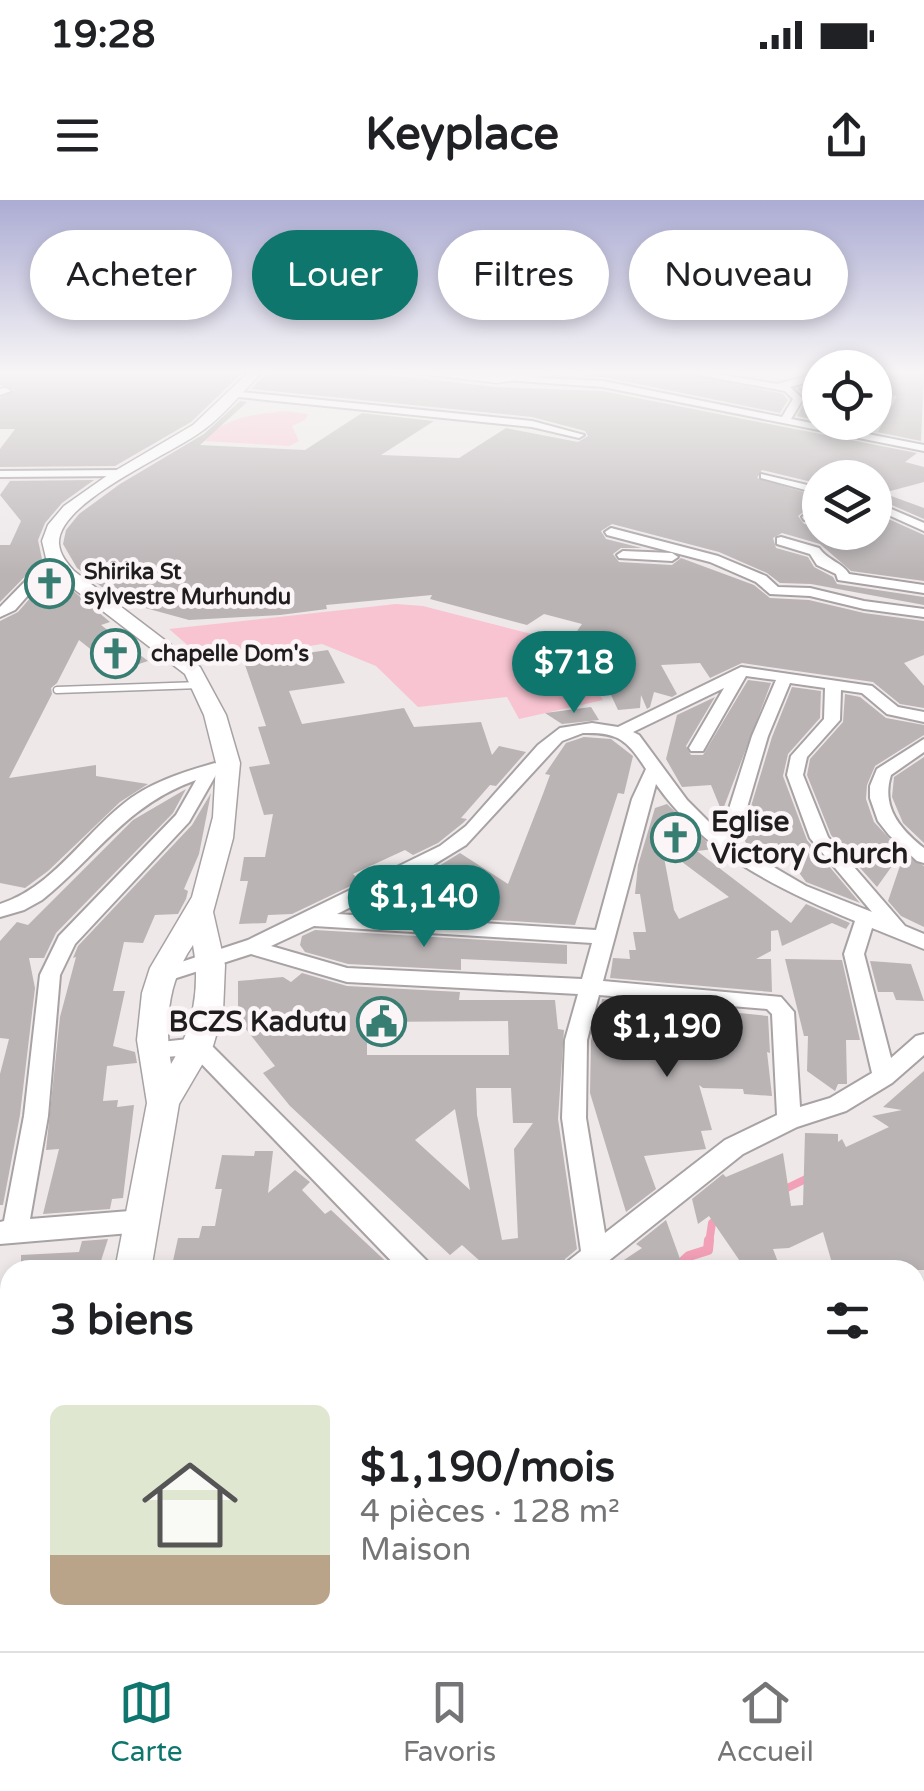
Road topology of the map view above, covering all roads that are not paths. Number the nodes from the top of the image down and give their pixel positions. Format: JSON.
{"nodes":[{"id":1,"x":183,"y":439,"type":"edge"},
{"id":2,"x":874,"y":439,"type":"edge"},
{"id":3,"x":924,"y":448,"type":"edge"},
{"id":4,"x":123,"y":473,"type":"junction"},
{"id":5,"x":0,"y":474,"type":"edge"},
{"id":6,"x":765,"y":476,"type":"dead end"},
{"id":7,"x":802,"y":485,"type":"edge"},
{"id":8,"x":892,"y":513,"type":"edge"},
{"id":9,"x":892,"y":524,"type":"edge"},
{"id":10,"x":924,"y":527,"type":"edge"},
{"id":11,"x":611,"y":532,"type":"dead end"},
{"id":12,"x":781,"y":541,"type":"dead end"},
{"id":13,"x":623,"y":556,"type":"dead end"},
{"id":14,"x":54,"y":559,"type":"junction"},
{"id":15,"x":714,"y":559,"type":"junction"},
{"id":16,"x":924,"y":589,"type":"edge"},
{"id":17,"x":924,"y":612,"type":"edge"},
{"id":18,"x":0,"y":613,"type":"edge"},
{"id":19,"x":741,"y":670,"type":"junction"},
{"id":20,"x":785,"y":677,"type":"junction"},
{"id":21,"x":833,"y":685,"type":"junction"},
{"id":22,"x":200,"y":686,"type":"junction"},
{"id":23,"x":57,"y":690,"type":"dead end"},
{"id":24,"x":924,"y":718,"type":"edge"},
{"id":25,"x":620,"y":732,"type":"junction"},
{"id":26,"x":924,"y":744,"type":"edge"},
{"id":27,"x":697,"y":748,"type":"dead end"},
{"id":28,"x":219,"y":766,"type":"junction"},
{"id":29,"x":654,"y":770,"type":"junction"},
{"id":30,"x":726,"y":848,"type":"junction"},
{"id":31,"x":924,"y":857,"type":"edge"},
{"id":32,"x":0,"y":911,"type":"edge"},
{"id":33,"x":200,"y":912,"type":"junction"},
{"id":34,"x":311,"y":918,"type":"junction"},
{"id":35,"x":866,"y":918,"type":"junction"},
{"id":36,"x":900,"y":932,"type":"junction"},
{"id":37,"x":603,"y":937,"type":"junction"},
{"id":38,"x":924,"y":942,"type":"edge"},
{"id":39,"x":254,"y":948,"type":"junction"},
{"id":40,"x":212,"y":964,"type":"junction"},
{"id":41,"x":161,"y":976,"type":"junction"},
{"id":42,"x":588,"y":987,"type":"junction"},
{"id":43,"x":924,"y":1042,"type":"edge"},
{"id":44,"x":198,"y":1046,"type":"junction"},
{"id":45,"x":150,"y":1050,"type":"junction"},
{"id":46,"x":884,"y":1077,"type":"junction"},
{"id":47,"x":163,"y":1104,"type":"junction"},
{"id":48,"x":789,"y":1120,"type":"junction"},
{"id":49,"x":142,"y":1222,"type":"junction"},
{"id":50,"x":8,"y":1232,"type":"edge"},
{"id":51,"x":135,"y":1260,"type":"edge"},
{"id":52,"x":408,"y":1260,"type":"edge"},
{"id":53,"x":586,"y":1260,"type":"edge"},
{"id":54,"x":590,"y":1260,"type":"edge"}],
"edges":[{"from":1,"to":4,"type":"street"},
{"from":2,"to":3,"type":"street"},
{"from":4,"to":5,"type":"street"},
{"from":4,"to":14,"type":"street"},
{"from":6,"to":7,"type":"street"},
{"from":8,"to":10,"type":"street"},
{"from":9,"to":10,"type":"street"},
{"from":11,"to":15,"type":"street"},
{"from":12,"to":16,"type":"street"},
{"from":13,"to":15,"type":"street"},
{"from":14,"to":18,"type":"street"},
{"from":14,"to":22,"type":"street"},
{"from":15,"to":17,"type":"street"},
{"from":19,"to":20,"type":"street"},
{"from":19,"to":25,"type":"street"},
{"from":19,"to":27,"type":"street"},
{"from":20,"to":21,"type":"street"},
{"from":20,"to":30,"type":"street"},
{"from":21,"to":24,"type":"street"},
{"from":21,"to":36,"type":"street"},
{"from":22,"to":23,"type":"lane"},
{"from":22,"to":28,"type":"street"},
{"from":25,"to":29,"type":"street"},
{"from":25,"to":34,"type":"street"},
{"from":26,"to":31,"type":"street"},
{"from":28,"to":32,"type":"street"},
{"from":28,"to":33,"type":"street"},
{"from":28,"to":50,"type":"street"},
{"from":29,"to":30,"type":"street"},
{"from":29,"to":37,"type":"street"},
{"from":30,"to":35,"type":"street"},
{"from":33,"to":40,"type":"street"},
{"from":33,"to":41,"type":"street"},
{"from":34,"to":37,"type":"street"},
{"from":34,"to":39,"type":"street"},
{"from":35,"to":36,"type":"street"},
{"from":35,"to":46,"type":"street"},
{"from":36,"to":38,"type":"street"},
{"from":37,"to":42,"type":"street"},
{"from":39,"to":40,"type":"street"},
{"from":39,"to":42,"type":"street"},
{"from":40,"to":41,"type":"street"},
{"from":40,"to":44,"type":"street"},
{"from":41,"to":45,"type":"street"},
{"from":42,"to":48,"type":"street"},
{"from":42,"to":53,"type":"street"},
{"from":43,"to":46,"type":"street"},
{"from":44,"to":45,"type":"street"},
{"from":44,"to":47,"type":"street"},
{"from":44,"to":52,"type":"street"},
{"from":45,"to":47,"type":"street"},
{"from":46,"to":48,"type":"street"},
{"from":47,"to":49,"type":"street"},
{"from":48,"to":54,"type":"street"},
{"from":49,"to":50,"type":"street"},
{"from":49,"to":51,"type":"street"}]}
